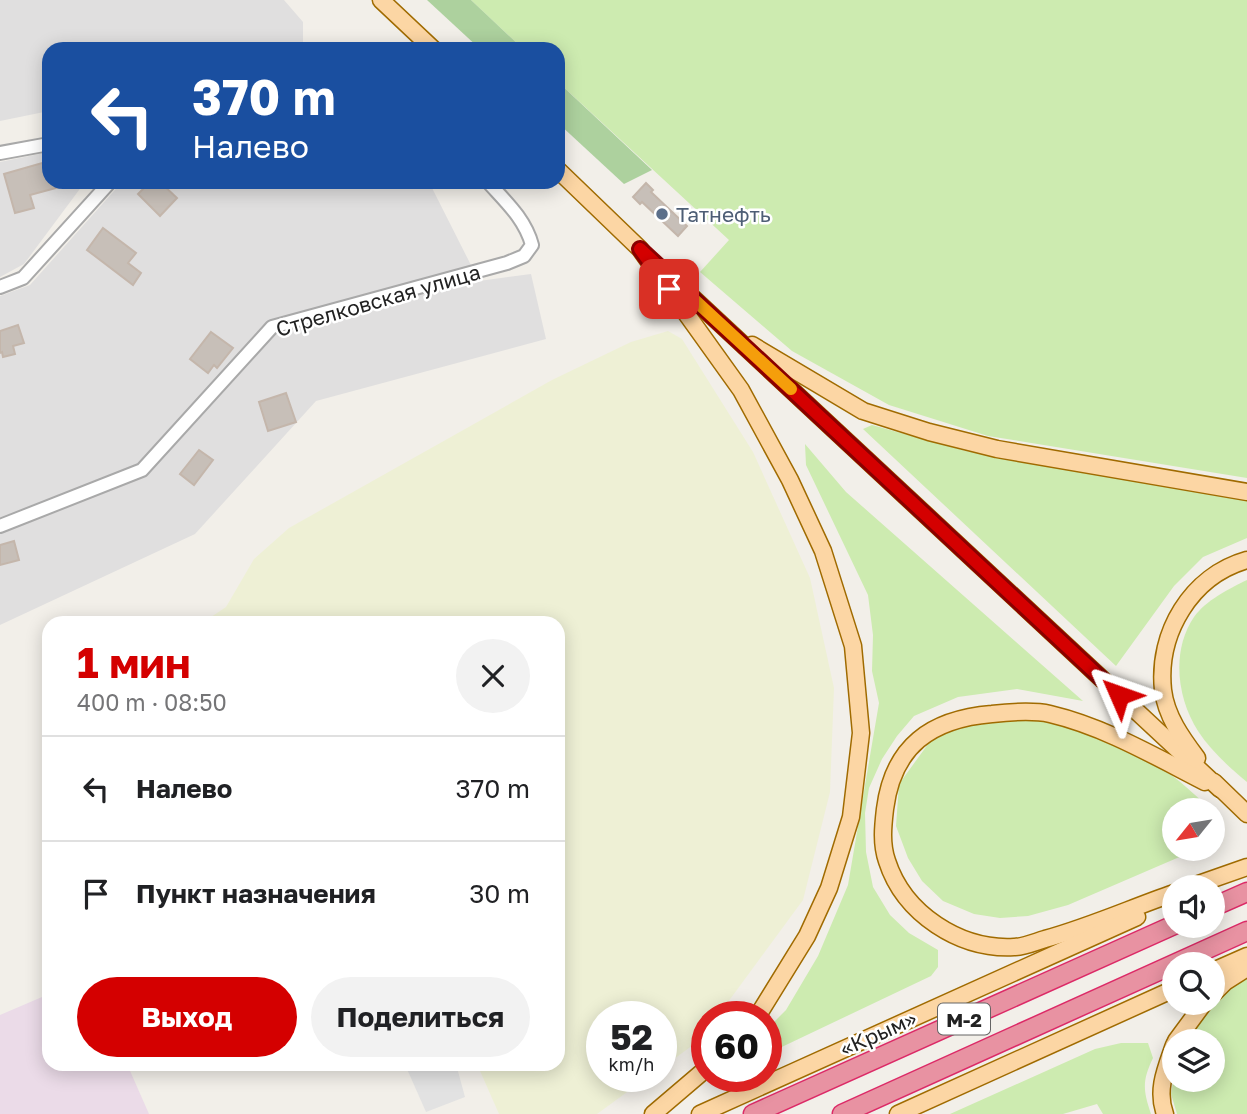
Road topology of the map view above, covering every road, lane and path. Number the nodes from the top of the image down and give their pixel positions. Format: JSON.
{"nodes":[{"id":1,"x":381,"y":0,"type":"edge"},
{"id":2,"x":426,"y":42,"type":"edge"},
{"id":3,"x":42,"y":145,"type":"edge"},
{"id":4,"x":0,"y":153,"type":"edge"},
{"id":5,"x":565,"y":177,"type":"edge"},
{"id":6,"x":104,"y":189,"type":"edge"},
{"id":7,"x":495,"y":189,"type":"edge"},
{"id":8,"x":640,"y":249,"type":"junction"},
{"id":9,"x":0,"y":286,"type":"edge"},
{"id":10,"x":724,"y":328,"type":"junction"},
{"id":11,"x":1247,"y":492,"type":"edge"},
{"id":12,"x":0,"y":527,"type":"edge"},
{"id":13,"x":1247,"y":560,"type":"edge"},
{"id":14,"x":1220,"y":789,"type":"junction"},
{"id":15,"x":1247,"y":814,"type":"edge"},
{"id":16,"x":1247,"y":867,"type":"edge"},
{"id":17,"x":1224,"y":875,"type":"edge"},
{"id":18,"x":1225,"y":877,"type":"edge"},
{"id":19,"x":1247,"y":892,"type":"edge"},
{"id":20,"x":1162,"y":897,"type":"edge"},
{"id":21,"x":1225,"y":902,"type":"edge"},
{"id":22,"x":1162,"y":905,"type":"edge"},
{"id":23,"x":1162,"y":930,"type":"edge"},
{"id":24,"x":1247,"y":931,"type":"edge"},
{"id":25,"x":1247,"y":956,"type":"edge"},
{"id":26,"x":1225,"y":966,"type":"edge"},
{"id":27,"x":1247,"y":968,"type":"edge"},
{"id":28,"x":1225,"y":982,"type":"edge"},
{"id":29,"x":1162,"y":994,"type":"edge"},
{"id":30,"x":767,"y":1001,"type":"edge"},
{"id":31,"x":1162,"y":1077,"type":"edge"},
{"id":32,"x":691,"y":1082,"type":"edge"},
{"id":33,"x":653,"y":1114,"type":"edge"},
{"id":34,"x":701,"y":1114,"type":"edge"},
{"id":35,"x":753,"y":1114,"type":"edge"},
{"id":36,"x":842,"y":1114,"type":"edge"},
{"id":37,"x":898,"y":1114,"type":"edge"},
{"id":38,"x":1165,"y":1114,"type":"edge"}],
"edges":[{"from":1,"to":2,"type":"main road"},
{"from":3,"to":4,"type":"street"},
{"from":5,"to":8,"type":"main road"},
{"from":6,"to":9,"type":"street"},
{"from":7,"to":12,"type":"street","name":"Стрелковская улица"},
{"from":8,"to":10,"type":"main road"},
{"from":8,"to":30,"type":"main road"},
{"from":10,"to":11,"type":"main road"},
{"from":10,"to":14,"type":"main road"},
{"from":13,"to":14,"type":"main road"},
{"from":14,"to":15,"type":"main road"},
{"from":14,"to":20,"type":"main road"},
{"from":16,"to":17,"type":"main road"},
{"from":16,"to":18,"type":"main road"},
{"from":19,"to":21,"type":"highway"},
{"from":22,"to":34,"type":"main road"},
{"from":23,"to":35,"type":"highway","name":"«Крым»","number":"М-2"},
{"from":24,"to":36,"type":"highway","number":"М-2"},
{"from":25,"to":26,"type":"main road"},
{"from":27,"to":28,"type":"main road"},
{"from":29,"to":37,"type":"main road"},
{"from":31,"to":38,"type":"main road"},
{"from":32,"to":33,"type":"main road"}]}
